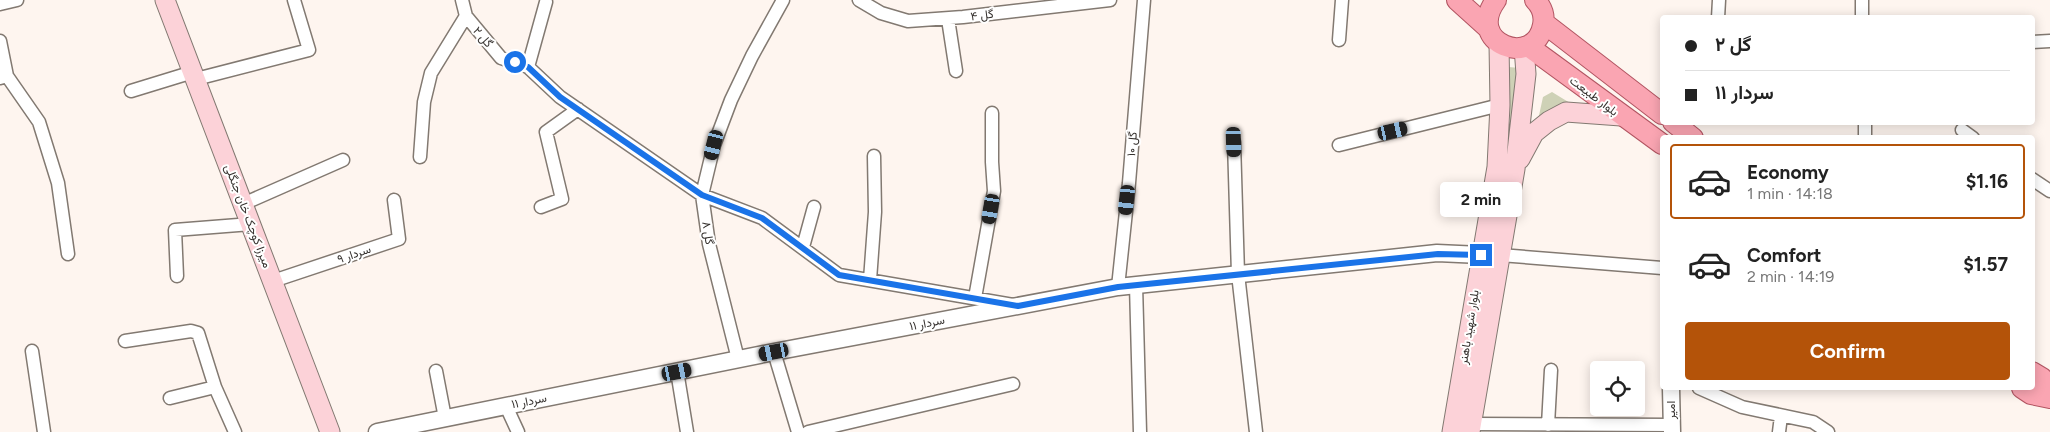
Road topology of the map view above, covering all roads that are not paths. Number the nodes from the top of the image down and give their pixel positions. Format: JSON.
{"nodes":[{"id":1,"x":17,"y":0,"type":"edge"},
{"id":2,"x":165,"y":0,"type":"edge"},
{"id":3,"x":294,"y":0,"type":"edge"},
{"id":4,"x":462,"y":0,"type":"edge"},
{"id":5,"x":784,"y":0,"type":"edge"},
{"id":6,"x":859,"y":0,"type":"edge"},
{"id":7,"x":1110,"y":0,"type":"edge"},
{"id":8,"x":1144,"y":0,"type":"edge"},
{"id":9,"x":1342,"y":0,"type":"edge"},
{"id":10,"x":1457,"y":0,"type":"edge"},
{"id":11,"x":1496,"y":0,"type":"edge"},
{"id":12,"x":1535,"y":0,"type":"edge"},
{"id":13,"x":1719,"y":0,"type":"edge"},
{"id":14,"x":1862,"y":0,"type":"edge"},
{"id":15,"x":546,"y":2,"type":"dead end"},
{"id":16,"x":0,"y":4,"type":"edge"},
{"id":17,"x":1718,"y":15,"type":"edge"},
{"id":18,"x":1862,"y":15,"type":"edge"},
{"id":19,"x":466,"y":16,"type":"junction"},
{"id":20,"x":948,"y":18,"type":"junction"},
{"id":21,"x":1544,"y":23,"type":"junction"},
{"id":22,"x":1494,"y":36,"type":"junction"},
{"id":23,"x":1338,"y":40,"type":"dead end"},
{"id":24,"x":0,"y":41,"type":"edge"},
{"id":25,"x":2050,"y":41,"type":"edge"},
{"id":26,"x":2035,"y":42,"type":"edge"},
{"id":27,"x":1526,"y":47,"type":"junction"},
{"id":28,"x":528,"y":67,"type":"junction"},
{"id":29,"x":956,"y":70,"type":"dead end"},
{"id":30,"x":194,"y":76,"type":"junction"},
{"id":31,"x":3,"y":77,"type":"edge"},
{"id":32,"x":131,"y":92,"type":"dead end"},
{"id":33,"x":1500,"y":105,"type":"junction"},
{"id":34,"x":578,"y":109,"type":"junction"},
{"id":35,"x":1660,"y":112,"type":"edge"},
{"id":36,"x":992,"y":113,"type":"dead end"},
{"id":37,"x":1621,"y":116,"type":"junction"},
{"id":38,"x":1962,"y":130,"type":"dead end"},
{"id":39,"x":1969,"y":135,"type":"edge"},
{"id":40,"x":1234,"y":142,"type":"dead end"},
{"id":41,"x":1660,"y":143,"type":"edge"},
{"id":42,"x":1339,"y":144,"type":"dead end"},
{"id":43,"x":874,"y":156,"type":"dead end"},
{"id":44,"x":420,"y":157,"type":"dead end"},
{"id":45,"x":343,"y":160,"type":"dead end"},
{"id":46,"x":1515,"y":169,"type":"junction"},
{"id":47,"x":2035,"y":181,"type":"edge"},
{"id":48,"x":2050,"y":191,"type":"edge"},
{"id":49,"x":702,"y":195,"type":"junction"},
{"id":50,"x":394,"y":200,"type":"dead end"},
{"id":51,"x":243,"y":204,"type":"junction"},
{"id":52,"x":541,"y":207,"type":"dead end"},
{"id":53,"x":814,"y":207,"type":"dead end"},
{"id":54,"x":251,"y":224,"type":"junction"},
{"id":55,"x":803,"y":247,"type":"junction"},
{"id":56,"x":68,"y":254,"type":"dead end"},
{"id":57,"x":1481,"y":255,"type":"junction"},
{"id":58,"x":1500,"y":255,"type":"junction"},
{"id":59,"x":1660,"y":268,"type":"edge"},
{"id":60,"x":1238,"y":274,"type":"junction"},
{"id":61,"x":177,"y":276,"type":"dead end"},
{"id":62,"x":870,"y":280,"type":"junction"},
{"id":63,"x":273,"y":281,"type":"junction"},
{"id":64,"x":1136,"y":285,"type":"junction"},
{"id":65,"x":1118,"y":287,"type":"junction"},
{"id":66,"x":975,"y":298,"type":"junction"},
{"id":67,"x":1018,"y":306,"type":"junction"},
{"id":68,"x":125,"y":341,"type":"dead end"},
{"id":69,"x":32,"y":351,"type":"dead end"},
{"id":70,"x":774,"y":352,"type":"junction"},
{"id":71,"x":738,"y":359,"type":"junction"},
{"id":72,"x":1551,"y":370,"type":"dead end"},
{"id":73,"x":436,"y":372,"type":"dead end"},
{"id":74,"x":677,"y":372,"type":"junction"},
{"id":75,"x":1013,"y":384,"type":"dead end"},
{"id":76,"x":215,"y":387,"type":"junction"},
{"id":77,"x":1671,"y":390,"type":"edge"},
{"id":78,"x":1704,"y":390,"type":"edge"},
{"id":79,"x":170,"y":398,"type":"dead end"},
{"id":80,"x":506,"y":406,"type":"junction"},
{"id":81,"x":1781,"y":416,"type":"junction"},
{"id":82,"x":445,"y":418,"type":"junction"},
{"id":83,"x":1548,"y":425,"type":"junction"},
{"id":84,"x":1471,"y":428,"type":"edge"},
{"id":85,"x":1672,"y":429,"type":"edge"},
{"id":86,"x":44,"y":432,"type":"edge"},
{"id":87,"x":236,"y":432,"type":"edge"},
{"id":88,"x":330,"y":432,"type":"edge"},
{"id":89,"x":377,"y":432,"type":"edge"},
{"id":90,"x":518,"y":432,"type":"edge"},
{"id":91,"x":687,"y":432,"type":"edge"},
{"id":92,"x":798,"y":432,"type":"edge"},
{"id":93,"x":808,"y":432,"type":"edge"},
{"id":94,"x":1140,"y":432,"type":"edge"},
{"id":95,"x":1256,"y":432,"type":"edge"},
{"id":96,"x":1452,"y":432,"type":"edge"},
{"id":97,"x":1779,"y":432,"type":"edge"},
{"id":98,"x":1828,"y":432,"type":"edge"}],
"edges":[{"from":1,"to":16,"type":"street"},
{"from":2,"to":30,"type":"main road","name":"میرزا کوچک خان جنگلی"},
{"from":3,"to":30,"type":"street"},
{"from":4,"to":19,"type":"street","name":"گل ۲"},
{"from":5,"to":49,"type":"street","name":"گل ۸"},
{"from":6,"to":20,"type":"street","name":"گل ۴"},
{"from":7,"to":20,"type":"street","name":"گل ۴"},
{"from":8,"to":65,"type":"street","name":"گل ۱۰"},
{"from":9,"to":23,"type":"street"},
{"from":10,"to":22,"type":"main road"},
{"from":11,"to":22,"type":"main road"},
{"from":12,"to":21,"type":"main road"},
{"from":13,"to":17,"type":"street"},
{"from":14,"to":18,"type":"street"},
{"from":15,"to":28,"type":"street"},
{"from":19,"to":28,"type":"street","name":"گل ۲"},
{"from":19,"to":44,"type":"street"},
{"from":20,"to":29,"type":"street"},
{"from":21,"to":27,"type":"main road"},
{"from":21,"to":35,"type":"main road"},
{"from":22,"to":27,"type":"main road"},
{"from":22,"to":33,"type":"main road","name":"بلوار شهید باهنر"},
{"from":24,"to":31,"type":"street"},
{"from":25,"to":26,"type":"street"},
{"from":27,"to":37,"type":"main road","name":"بلوار طبیعت"},
{"from":27,"to":46,"type":"main road","name":"بلوار شهید باهنر"},
{"from":28,"to":34,"type":"street","name":"گل ۲"},
{"from":30,"to":32,"type":"street"},
{"from":30,"to":51,"type":"main road","name":"میرزا کوچک خان جنگلی"},
{"from":31,"to":56,"type":"street"},
{"from":33,"to":42,"type":"street"},
{"from":33,"to":57,"type":"main road","name":"بلوار شهید باهنر"},
{"from":34,"to":49,"type":"street","name":"گل ۲"},
{"from":34,"to":52,"type":"street"},
{"from":36,"to":66,"type":"street"},
{"from":37,"to":41,"type":"main road","name":"بلوار طبیعت"},
{"from":37,"to":46,"type":"main road"},
{"from":38,"to":39,"type":"street"},
{"from":40,"to":60,"type":"street"},
{"from":43,"to":62,"type":"street"},
{"from":45,"to":51,"type":"street"},
{"from":46,"to":58,"type":"main road","name":"بلوار شهید باهنر"},
{"from":47,"to":48,"type":"street"},
{"from":49,"to":55,"type":"street","name":"گل ۲"},
{"from":49,"to":71,"type":"street","name":"گل ۸"},
{"from":50,"to":63,"type":"street","name":"سردار ۹"},
{"from":51,"to":54,"type":"main road","name":"میرزا کوچک خان جنگلی"},
{"from":53,"to":55,"type":"street"},
{"from":54,"to":61,"type":"street"},
{"from":54,"to":63,"type":"main road","name":"میرزا کوچک خان جنگلی"},
{"from":55,"to":62,"type":"street","name":"گل ۲"},
{"from":57,"to":60,"type":"street","name":"سردار ۱۱"},
{"from":57,"to":96,"type":"main road","name":"بلوار شهید باهنر"},
{"from":58,"to":59,"type":"street"},
{"from":58,"to":84,"type":"main road","name":"بلوار شهید باهنر"},
{"from":60,"to":64,"type":"street","name":"سردار ۱۱"},
{"from":60,"to":95,"type":"street"},
{"from":62,"to":66,"type":"street","name":"گل ۲"},
{"from":63,"to":88,"type":"main road","name":"میرزا کوچک خان جنگلی"},
{"from":64,"to":65,"type":"street","name":"سردار ۱۱"},
{"from":64,"to":94,"type":"street"},
{"from":65,"to":67,"type":"street","name":"سردار ۱۱"},
{"from":66,"to":67,"type":"street","name":"گل ۲"},
{"from":67,"to":70,"type":"street","name":"سردار ۱۱"},
{"from":68,"to":76,"type":"street"},
{"from":69,"to":86,"type":"street"},
{"from":70,"to":71,"type":"street","name":"سردار ۱۱"},
{"from":70,"to":92,"type":"street"},
{"from":71,"to":74,"type":"street","name":"سردار ۱۱"},
{"from":72,"to":83,"type":"street"},
{"from":73,"to":82,"type":"street"},
{"from":74,"to":80,"type":"street","name":"سردار ۱۱"},
{"from":74,"to":91,"type":"street"},
{"from":75,"to":93,"type":"street"},
{"from":76,"to":79,"type":"street"},
{"from":76,"to":87,"type":"street"},
{"from":77,"to":85,"type":"street","name":"امیر"},
{"from":78,"to":81,"type":"street"},
{"from":80,"to":82,"type":"street","name":"سردار ۱۱"},
{"from":80,"to":90,"type":"street"},
{"from":81,"to":97,"type":"street"},
{"from":81,"to":98,"type":"street"},
{"from":82,"to":89,"type":"street","name":"سردار ۱۱"},
{"from":83,"to":84,"type":"street"},
{"from":83,"to":85,"type":"street"}]}
